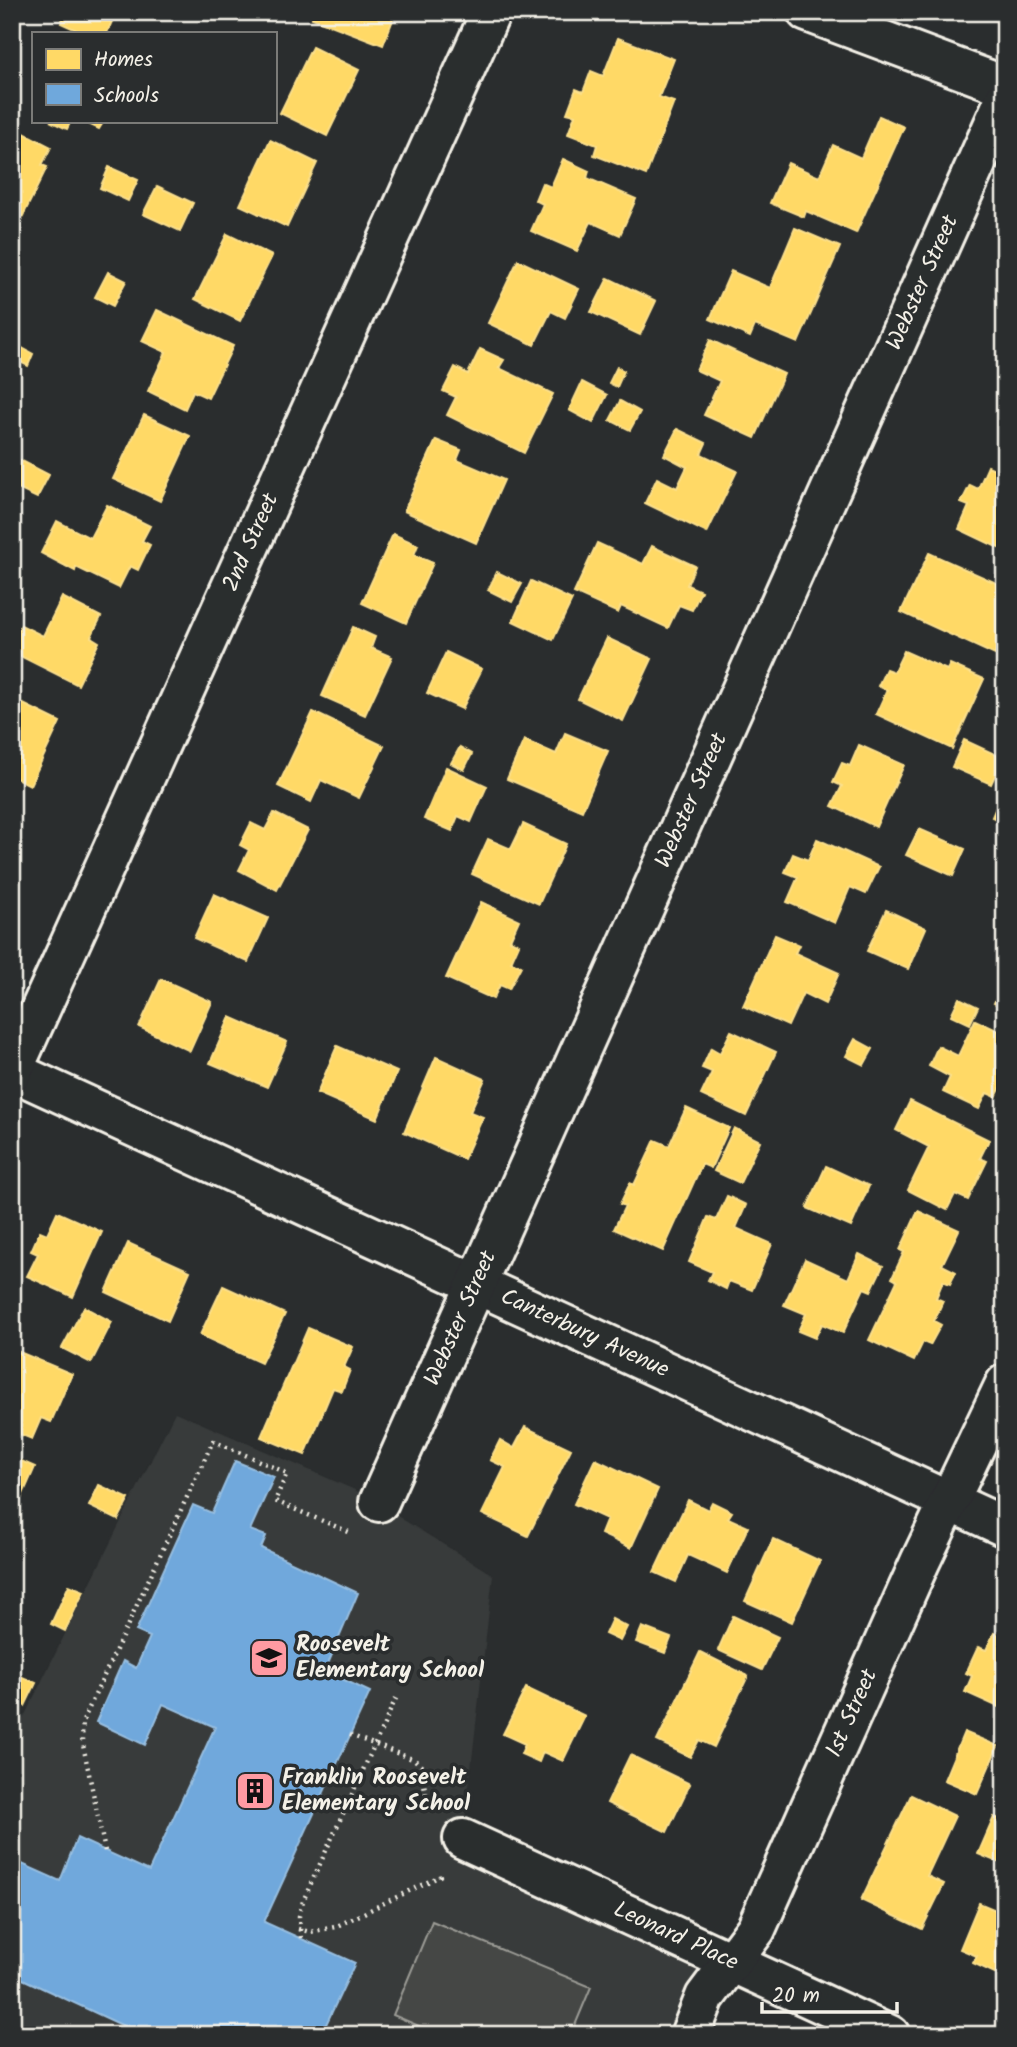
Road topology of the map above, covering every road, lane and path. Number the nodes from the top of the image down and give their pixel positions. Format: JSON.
{"nodes":[{"id":1,"x":491,"y":12,"type":"edge"},
{"id":2,"x":807,"y":12,"type":"edge"},
{"id":3,"x":1005,"y":86,"type":"edge"},
{"id":4,"x":1005,"y":99,"type":"edge"},
{"id":5,"x":12,"y":1071,"type":"edge"},
{"id":6,"x":475,"y":1284,"type":"junction"},
{"id":7,"x":1005,"y":1384,"type":"edge"},
{"id":8,"x":379,"y":1502,"type":"joint"},
{"id":9,"x":950,"y":1502,"type":"junction"},
{"id":10,"x":1005,"y":1527,"type":"edge"},
{"id":11,"x":397,"y":1696,"type":"dead end"},
{"id":12,"x":350,"y":1735,"type":"dead end"},
{"id":13,"x":375,"y":1744,"type":"junction"},
{"id":14,"x":429,"y":1816,"type":"dead end"},
{"id":15,"x":105,"y":1851,"type":"dead end"},
{"id":16,"x":450,"y":1852,"type":"joint"},
{"id":17,"x":299,"y":1929,"type":"junction"},
{"id":18,"x":300,"y":1938,"type":"dead end"},
{"id":19,"x":732,"y":1962,"type":"junction"},
{"id":20,"x":690,"y":2035,"type":"edge"},
{"id":21,"x":890,"y":2035,"type":"edge"}],
"edges":[{"from":1,"to":5,"type":"street","name":"2nd Street"},
{"from":2,"to":3,"type":"street"},
{"from":4,"to":6,"type":"street","name":"Webster Street"},
{"from":5,"to":6,"type":"street","name":"Canterbury Avenue"},
{"from":6,"to":8,"type":"street","name":"Webster Street"},
{"from":6,"to":9,"type":"street","name":"Canterbury Avenue"},
{"from":7,"to":9,"type":"street","name":"1st Street"},
{"from":8,"to":15,"type":"path"},
{"from":9,"to":10,"type":"street","name":"Canterbury Avenue"},
{"from":9,"to":19,"type":"street","name":"1st Street"},
{"from":11,"to":13,"type":"path"},
{"from":12,"to":13,"type":"path"},
{"from":13,"to":14,"type":"path"},
{"from":13,"to":17,"type":"path"},
{"from":16,"to":17,"type":"path"},
{"from":16,"to":19,"type":"street","name":"Leonard Place"},
{"from":17,"to":18,"type":"path"},
{"from":19,"to":20,"type":"street","name":"1st Street"},
{"from":19,"to":21,"type":"street","name":"Leonard Place"}]}
